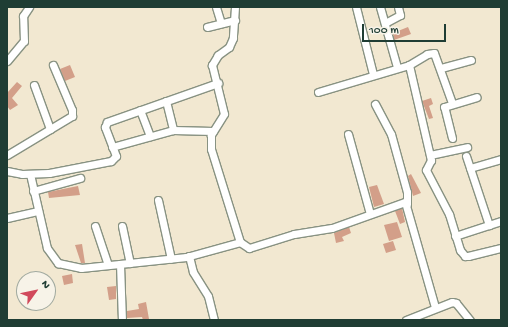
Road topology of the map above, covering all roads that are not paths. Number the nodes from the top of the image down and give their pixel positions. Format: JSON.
{"nodes":[{"id":1,"x":29,"y":7,"type":"edge"},
{"id":2,"x":216,"y":7,"type":"edge"},
{"id":3,"x":235,"y":7,"type":"edge"},
{"id":4,"x":356,"y":7,"type":"edge"},
{"id":5,"x":380,"y":7,"type":"edge"},
{"id":6,"x":398,"y":7,"type":"edge"},
{"id":7,"x":235,"y":20,"type":"junction"},
{"id":8,"x":221,"y":23,"type":"junction"},
{"id":9,"x":385,"y":23,"type":"junction"},
{"id":10,"x":207,"y":27,"type":"dead end"},
{"id":11,"x":471,"y":60,"type":"dead end"},
{"id":12,"x":7,"y":61,"type":"edge"},
{"id":13,"x":54,"y":65,"type":"dead end"},
{"id":14,"x":409,"y":65,"type":"junction"},
{"id":15,"x":397,"y":67,"type":"junction"},
{"id":16,"x":441,"y":68,"type":"junction"},
{"id":17,"x":373,"y":74,"type":"junction"},
{"id":18,"x":218,"y":83,"type":"junction"},
{"id":19,"x":34,"y":85,"type":"dead end"},
{"id":20,"x":318,"y":92,"type":"dead end"},
{"id":21,"x":476,"y":97,"type":"dead end"},
{"id":22,"x":166,"y":101,"type":"junction"},
{"id":23,"x":452,"y":103,"type":"junction"},
{"id":24,"x":375,"y":104,"type":"dead end"},
{"id":25,"x":140,"y":110,"type":"junction"},
{"id":26,"x":50,"y":129,"type":"junction"},
{"id":27,"x":173,"y":130,"type":"junction"},
{"id":28,"x":213,"y":131,"type":"junction"},
{"id":29,"x":348,"y":134,"type":"dead end"},
{"id":30,"x":150,"y":136,"type":"junction"},
{"id":31,"x":452,"y":138,"type":"dead end"},
{"id":32,"x":112,"y":147,"type":"junction"},
{"id":33,"x":467,"y":147,"type":"dead end"},
{"id":34,"x":7,"y":155,"type":"edge"},
{"id":35,"x":430,"y":156,"type":"junction"},
{"id":36,"x":466,"y":156,"type":"dead end"},
{"id":37,"x":501,"y":159,"type":"edge"},
{"id":38,"x":470,"y":168,"type":"junction"},
{"id":39,"x":7,"y":171,"type":"edge"},
{"id":40,"x":30,"y":174,"type":"junction"},
{"id":41,"x":80,"y":178,"type":"dead end"},
{"id":42,"x":33,"y":191,"type":"junction"},
{"id":43,"x":158,"y":200,"type":"dead end"},
{"id":44,"x":407,"y":204,"type":"junction"},
{"id":45,"x":38,"y":211,"type":"junction"},
{"id":46,"x":370,"y":214,"type":"junction"},
{"id":47,"x":7,"y":218,"type":"edge"},
{"id":48,"x":501,"y":221,"type":"edge"},
{"id":49,"x":489,"y":225,"type":"junction"},
{"id":50,"x":95,"y":226,"type":"dead end"},
{"id":51,"x":122,"y":226,"type":"dead end"},
{"id":52,"x":455,"y":236,"type":"junction"},
{"id":53,"x":240,"y":242,"type":"junction"},
{"id":54,"x":501,"y":248,"type":"edge"},
{"id":55,"x":189,"y":256,"type":"junction"},
{"id":56,"x":171,"y":259,"type":"junction"},
{"id":57,"x":130,"y":263,"type":"junction"},
{"id":58,"x":120,"y":264,"type":"junction"},
{"id":59,"x":108,"y":265,"type":"junction"},
{"id":60,"x":435,"y":308,"type":"junction"},
{"id":61,"x":122,"y":320,"type":"edge"},
{"id":62,"x":214,"y":320,"type":"edge"},
{"id":63,"x":406,"y":320,"type":"edge"},
{"id":64,"x":470,"y":320,"type":"edge"}],
"edges":[{"from":1,"to":12,"type":"street"},
{"from":2,"to":8,"type":"street"},
{"from":3,"to":7,"type":"street"},
{"from":4,"to":17,"type":"street"},
{"from":5,"to":9,"type":"street"},
{"from":6,"to":9,"type":"street"},
{"from":7,"to":8,"type":"street"},
{"from":7,"to":18,"type":"street"},
{"from":8,"to":10,"type":"street"},
{"from":9,"to":15,"type":"street"},
{"from":11,"to":16,"type":"street"},
{"from":13,"to":26,"type":"street"},
{"from":14,"to":15,"type":"street"},
{"from":14,"to":16,"type":"street"},
{"from":14,"to":35,"type":"street"},
{"from":15,"to":17,"type":"street"},
{"from":16,"to":23,"type":"street"},
{"from":17,"to":20,"type":"street"},
{"from":18,"to":22,"type":"street"},
{"from":18,"to":28,"type":"street"},
{"from":19,"to":26,"type":"street"},
{"from":21,"to":23,"type":"street"},
{"from":22,"to":25,"type":"street"},
{"from":22,"to":27,"type":"street"},
{"from":23,"to":31,"type":"street"},
{"from":24,"to":44,"type":"street"},
{"from":25,"to":30,"type":"street"},
{"from":25,"to":32,"type":"street"},
{"from":26,"to":34,"type":"street"},
{"from":27,"to":28,"type":"street"},
{"from":27,"to":30,"type":"street"},
{"from":28,"to":53,"type":"street"},
{"from":29,"to":46,"type":"street"},
{"from":30,"to":32,"type":"street"},
{"from":32,"to":40,"type":"street"},
{"from":33,"to":35,"type":"street"},
{"from":35,"to":52,"type":"street"},
{"from":36,"to":38,"type":"street"},
{"from":37,"to":38,"type":"street"},
{"from":38,"to":49,"type":"street"},
{"from":39,"to":40,"type":"street"},
{"from":40,"to":42,"type":"street"},
{"from":41,"to":42,"type":"street"},
{"from":42,"to":45,"type":"street"},
{"from":43,"to":56,"type":"street"},
{"from":44,"to":46,"type":"street"},
{"from":44,"to":60,"type":"street"},
{"from":45,"to":47,"type":"street"},
{"from":45,"to":59,"type":"street"},
{"from":46,"to":53,"type":"street"},
{"from":48,"to":49,"type":"street"},
{"from":49,"to":52,"type":"street"},
{"from":50,"to":59,"type":"street"},
{"from":51,"to":57,"type":"street"},
{"from":52,"to":54,"type":"street"},
{"from":53,"to":55,"type":"street"},
{"from":55,"to":56,"type":"street"},
{"from":55,"to":62,"type":"street"},
{"from":56,"to":57,"type":"street"},
{"from":57,"to":58,"type":"street"},
{"from":58,"to":59,"type":"street"},
{"from":58,"to":61,"type":"street"},
{"from":60,"to":63,"type":"street"},
{"from":60,"to":64,"type":"street"}]}
